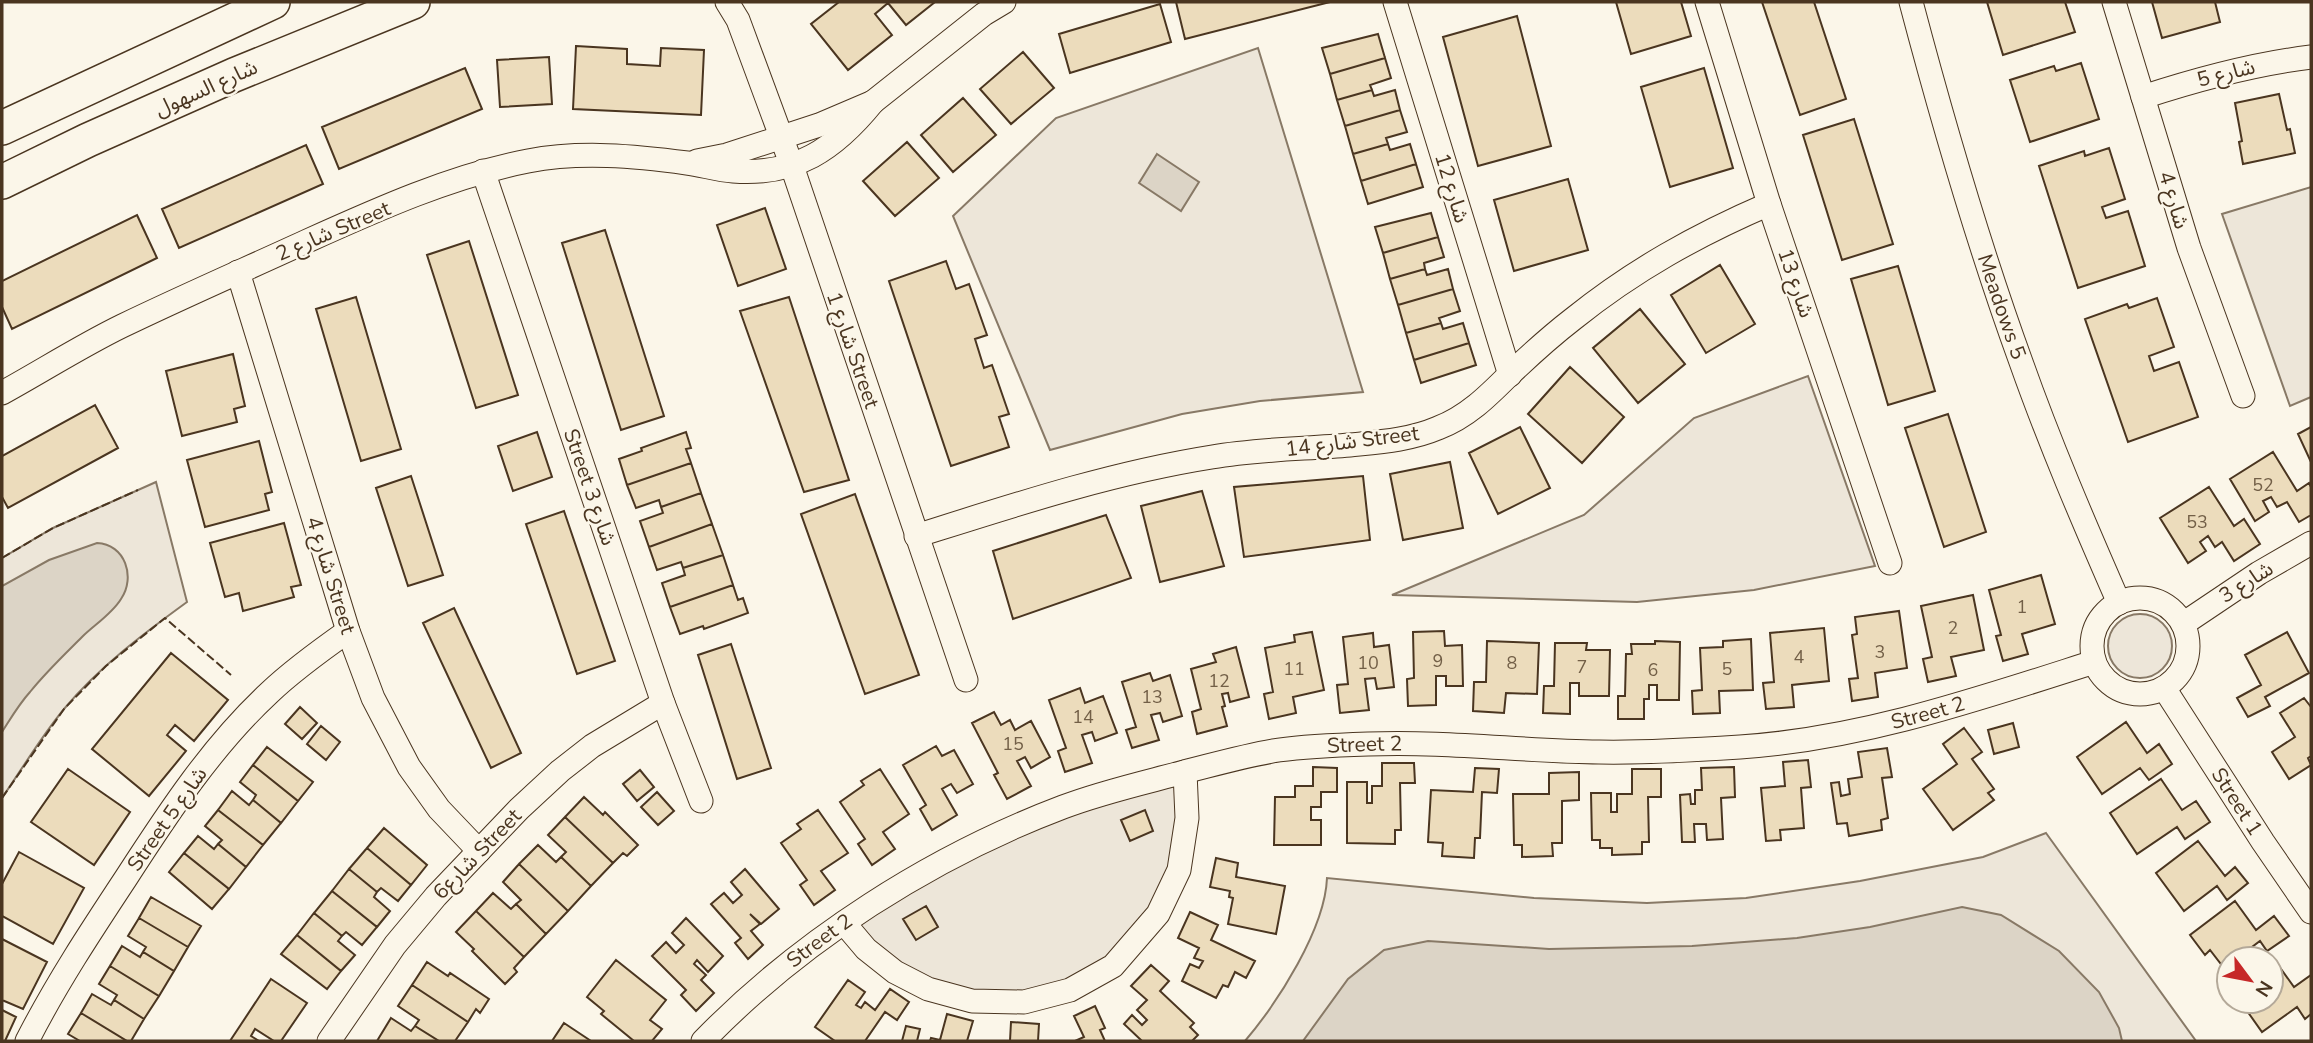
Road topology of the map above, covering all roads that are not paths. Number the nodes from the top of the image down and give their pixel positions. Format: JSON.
{"nodes":[{"id":1,"x":273,"y":2,"type":"edge"},
{"id":2,"x":413,"y":2,"type":"edge"},
{"id":3,"x":1004,"y":2,"type":"edge"},
{"id":4,"x":1395,"y":2,"type":"edge"},
{"id":5,"x":1707,"y":2,"type":"edge"},
{"id":6,"x":1911,"y":2,"type":"edge"},
{"id":7,"x":2114,"y":2,"type":"edge"},
{"id":8,"x":734,"y":8,"type":"edge"},
{"id":9,"x":2311,"y":57,"type":"edge"},
{"id":10,"x":2143,"y":97,"type":"junction"},
{"id":11,"x":873,"y":102,"type":"junction"},
{"id":12,"x":2,"y":128,"type":"edge"},
{"id":13,"x":781,"y":137,"type":"junction"},
{"id":14,"x":689,"y":163,"type":"junction"},
{"id":15,"x":792,"y":166,"type":"junction"},
{"id":16,"x":483,"y":171,"type":"junction"},
{"id":17,"x":2,"y":182,"type":"edge"},
{"id":18,"x":1769,"y":204,"type":"junction"},
{"id":19,"x":238,"y":272,"type":"junction"},
{"id":20,"x":1510,"y":374,"type":"junction"},
{"id":21,"x":2,"y":393,"type":"edge"},
{"id":22,"x":2243,"y":396,"type":"dead end"},
{"id":23,"x":916,"y":537,"type":"junction"},
{"id":24,"x":2311,"y":543,"type":"edge"},
{"id":25,"x":1890,"y":563,"type":"dead end"},
{"id":26,"x":2119,"y":603,"type":"junction"},
{"id":27,"x":2183,"y":624,"type":"junction"},
{"id":28,"x":348,"y":631,"type":"junction"},
{"id":29,"x":2094,"y":662,"type":"junction"},
{"id":30,"x":966,"y":680,"type":"dead end"},
{"id":31,"x":2164,"y":688,"type":"junction"},
{"id":32,"x":663,"y":704,"type":"junction"},
{"id":33,"x":1185,"y":772,"type":"junction"},
{"id":34,"x":701,"y":801,"type":"dead end"},
{"id":35,"x":479,"y":850,"type":"junction"},
{"id":36,"x":2311,"y":912,"type":"edge"},
{"id":37,"x":844,"y":923,"type":"junction"},
{"id":38,"x":27,"y":1041,"type":"edge"},
{"id":39,"x":328,"y":1041,"type":"edge"},
{"id":40,"x":704,"y":1041,"type":"edge"}],
"edges":[{"from":1,"to":12,"type":"main road"},
{"from":2,"to":17,"type":"main road","name":"شارع السهول"},
{"from":3,"to":11,"type":"street"},
{"from":4,"to":20,"type":"street","name":"شارع 12"},
{"from":5,"to":18,"type":"street","name":"شارع 13"},
{"from":6,"to":26,"type":"street","name":"Meadows 5"},
{"from":7,"to":10,"type":"street","name":"شارع 4"},
{"from":8,"to":13,"type":"street","name":"شارع 1 Street"},
{"from":9,"to":10,"type":"street","name":"شارع 5"},
{"from":10,"to":22,"type":"street","name":"شارع 4"},
{"from":11,"to":13,"type":"street","name":"شارع 2 Street"},
{"from":11,"to":15,"type":"street","name":"شارع 2 Street"},
{"from":13,"to":14,"type":"street","name":"شارع 2 Street"},
{"from":13,"to":15,"type":"street","name":"شارع 1 Street"},
{"from":14,"to":15,"type":"street","name":"شارع 2 Street"},
{"from":14,"to":16,"type":"street","name":"شارع 2 Street"},
{"from":15,"to":23,"type":"street","name":"شارع 1 Street"},
{"from":16,"to":19,"type":"street","name":"شارع 2 Street"},
{"from":16,"to":32,"type":"street","name":"Street شارع 3"},
{"from":18,"to":20,"type":"street","name":"شارع 14 Street"},
{"from":18,"to":25,"type":"street","name":"شارع 13"},
{"from":19,"to":21,"type":"street","name":"شارع 2 Street"},
{"from":19,"to":28,"type":"street","name":"شارع 4 Street"},
{"from":20,"to":23,"type":"street","name":"شارع 14 Street"},
{"from":23,"to":30,"type":"street","name":"شارع 1 Street"},
{"from":24,"to":27,"type":"street","name":"شارع 3"},
{"from":26,"to":27,"type":"street"},
{"from":26,"to":29,"type":"street"},
{"from":27,"to":31,"type":"street"},
{"from":28,"to":35,"type":"street","name":"شارع 4 Street"},
{"from":28,"to":38,"type":"street","name":"Street شارع 5"},
{"from":29,"to":31,"type":"street"},
{"from":29,"to":33,"type":"street","name":"Street 2"},
{"from":31,"to":36,"type":"street","name":"Street 1"},
{"from":32,"to":34,"type":"street","name":"Street شارع 3"},
{"from":32,"to":35,"type":"street","name":"شارع6 Street"},
{"from":33,"to":37,"type":"street","name":"Street 2"},
{"from":33,"to":37,"type":"street"},
{"from":35,"to":39,"type":"street","name":"شارع6 Street"},
{"from":37,"to":40,"type":"street","name":"Street 2"}]}
